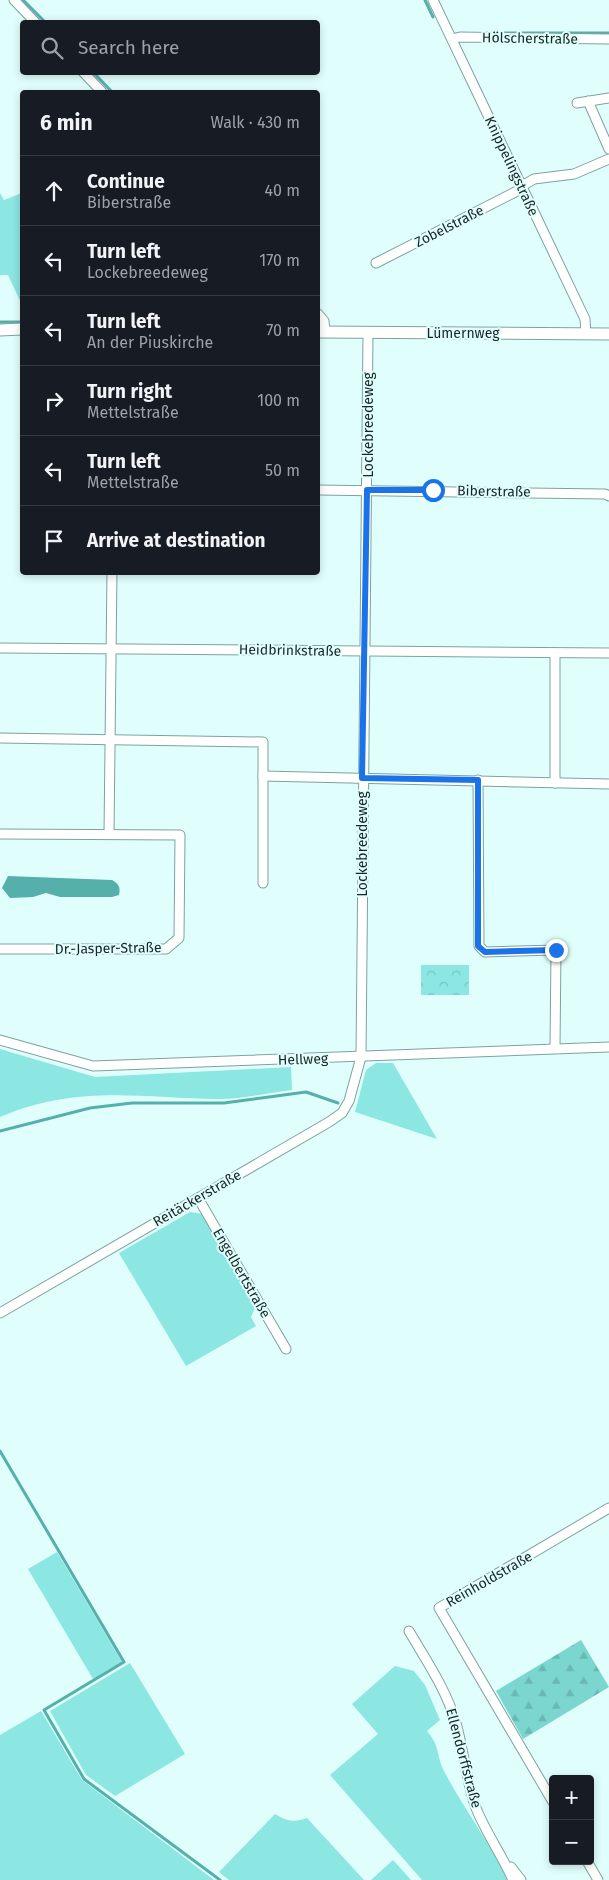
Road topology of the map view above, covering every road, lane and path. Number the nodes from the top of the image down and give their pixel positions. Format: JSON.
{"nodes":[{"id":1,"x":14,"y":0,"type":"edge"},
{"id":2,"x":433,"y":0,"type":"edge"},
{"id":3,"x":33,"y":20,"type":"edge"},
{"id":4,"x":609,"y":39,"type":"edge"},
{"id":5,"x":452,"y":40,"type":"junction"},
{"id":6,"x":86,"y":75,"type":"edge"},
{"id":7,"x":100,"y":90,"type":"edge"},
{"id":8,"x":609,"y":98,"type":"edge"},
{"id":9,"x":588,"y":101,"type":"junction"},
{"id":10,"x":577,"y":103,"type":"dead end"},
{"id":11,"x":609,"y":149,"type":"edge"},
{"id":12,"x":609,"y":159,"type":"edge"},
{"id":13,"x":522,"y":187,"type":"junction"},
{"id":14,"x":376,"y":263,"type":"dead end"},
{"id":15,"x":320,"y":316,"type":"edge"},
{"id":16,"x":0,"y":330,"type":"edge"},
{"id":17,"x":20,"y":330,"type":"edge"},
{"id":18,"x":321,"y":332,"type":"edge"},
{"id":19,"x":368,"y":332,"type":"junction"},
{"id":20,"x":586,"y":334,"type":"junction"},
{"id":21,"x":609,"y":334,"type":"edge"},
{"id":22,"x":320,"y":490,"type":"edge"},
{"id":23,"x":367,"y":490,"type":"junction"},
{"id":24,"x":609,"y":496,"type":"edge"},
{"id":25,"x":112,"y":575,"type":"edge"},
{"id":26,"x":0,"y":648,"type":"edge"},
{"id":27,"x":110,"y":648,"type":"junction"},
{"id":28,"x":364,"y":651,"type":"junction"},
{"id":29,"x":555,"y":653,"type":"junction"},
{"id":30,"x":609,"y":653,"type":"edge"},
{"id":31,"x":0,"y":738,"type":"edge"},
{"id":32,"x":110,"y":740,"type":"junction"},
{"id":33,"x":263,"y":776,"type":"junction"},
{"id":34,"x":362,"y":778,"type":"junction"},
{"id":35,"x":478,"y":780,"type":"junction"},
{"id":36,"x":555,"y":783,"type":"junction"},
{"id":37,"x":609,"y":784,"type":"edge"},
{"id":38,"x":0,"y":834,"type":"edge"},
{"id":39,"x":109,"y":834,"type":"junction"},
{"id":40,"x":263,"y":884,"type":"dead end"},
{"id":41,"x":0,"y":949,"type":"edge"},
{"id":42,"x":0,"y":1040,"type":"edge"},
{"id":43,"x":609,"y":1047,"type":"edge"},
{"id":44,"x":555,"y":1048,"type":"junction"},
{"id":45,"x":361,"y":1057,"type":"junction"},
{"id":46,"x":198,"y":1198,"type":"junction"},
{"id":47,"x":0,"y":1313,"type":"edge"},
{"id":48,"x":286,"y":1348,"type":"dead end"},
{"id":49,"x":609,"y":1508,"type":"edge"},
{"id":50,"x":409,"y":1631,"type":"dead end"},
{"id":51,"x":549,"y":1795,"type":"edge"},
{"id":52,"x":504,"y":1859,"type":"junction"},
{"id":53,"x":589,"y":1865,"type":"edge"},
{"id":54,"x":512,"y":1880,"type":"edge"},
{"id":55,"x":521,"y":1880,"type":"edge"},
{"id":56,"x":598,"y":1880,"type":"edge"}],
"edges":[{"from":1,"to":3,"type":"street"},
{"from":2,"to":5,"type":"street","name":"Knippelingstraße"},
{"from":4,"to":5,"type":"street","name":"Hölscherstraße"},
{"from":5,"to":13,"type":"street","name":"Knippelingstraße"},
{"from":6,"to":7,"type":"street"},
{"from":8,"to":9,"type":"street"},
{"from":9,"to":10,"type":"street"},
{"from":9,"to":11,"type":"street"},
{"from":12,"to":13,"type":"street","name":"Zobelstraße"},
{"from":13,"to":14,"type":"street","name":"Zobelstraße"},
{"from":13,"to":20,"type":"street","name":"Knippelingstraße"},
{"from":15,"to":18,"type":"street"},
{"from":16,"to":17,"type":"street"},
{"from":18,"to":19,"type":"street","name":"Lümernweg"},
{"from":19,"to":20,"type":"street","name":"Lümernweg"},
{"from":19,"to":23,"type":"street","name":"Lockebreedeweg"},
{"from":20,"to":21,"type":"street","name":"Lümernweg"},
{"from":22,"to":23,"type":"street","name":"Biberstraße"},
{"from":23,"to":24,"type":"street","name":"Biberstraße"},
{"from":23,"to":28,"type":"street","name":"Lockebreedeweg"},
{"from":25,"to":27,"type":"street"},
{"from":26,"to":27,"type":"street","name":"Heidbrinkstraße"},
{"from":27,"to":28,"type":"street","name":"Heidbrinkstraße"},
{"from":27,"to":32,"type":"street"},
{"from":28,"to":29,"type":"street","name":"Heidbrinkstraße"},
{"from":28,"to":34,"type":"street","name":"Lockebreedeweg"},
{"from":29,"to":30,"type":"street","name":"Heidbrinkstraße"},
{"from":29,"to":36,"type":"street"},
{"from":31,"to":32,"type":"street"},
{"from":32,"to":33,"type":"street"},
{"from":32,"to":39,"type":"street"},
{"from":33,"to":34,"type":"street"},
{"from":33,"to":40,"type":"street"},
{"from":34,"to":35,"type":"street"},
{"from":34,"to":45,"type":"street","name":"Lockebreedeweg"},
{"from":35,"to":36,"type":"street"},
{"from":35,"to":44,"type":"street"},
{"from":36,"to":37,"type":"street"},
{"from":38,"to":39,"type":"street"},
{"from":39,"to":41,"type":"street","name":"Dr.-Jasper-Straße"},
{"from":42,"to":45,"type":"street","name":"Hellweg"},
{"from":43,"to":44,"type":"street","name":"Hellweg"},
{"from":44,"to":45,"type":"street","name":"Hellweg"},
{"from":45,"to":46,"type":"street","name":"Reitäckerstraße"},
{"from":46,"to":47,"type":"street","name":"Reitäckerstraße"},
{"from":46,"to":48,"type":"street","name":"Engelbertstraße"},
{"from":49,"to":51,"type":"street","name":"Reinholdstraße"},
{"from":50,"to":52,"type":"street","name":"Ellendorffstraße"},
{"from":52,"to":54,"type":"street","name":"Ellendorffstraße"},
{"from":52,"to":55,"type":"street","name":"Ellendorffstraße"},
{"from":53,"to":56,"type":"street"}]}
